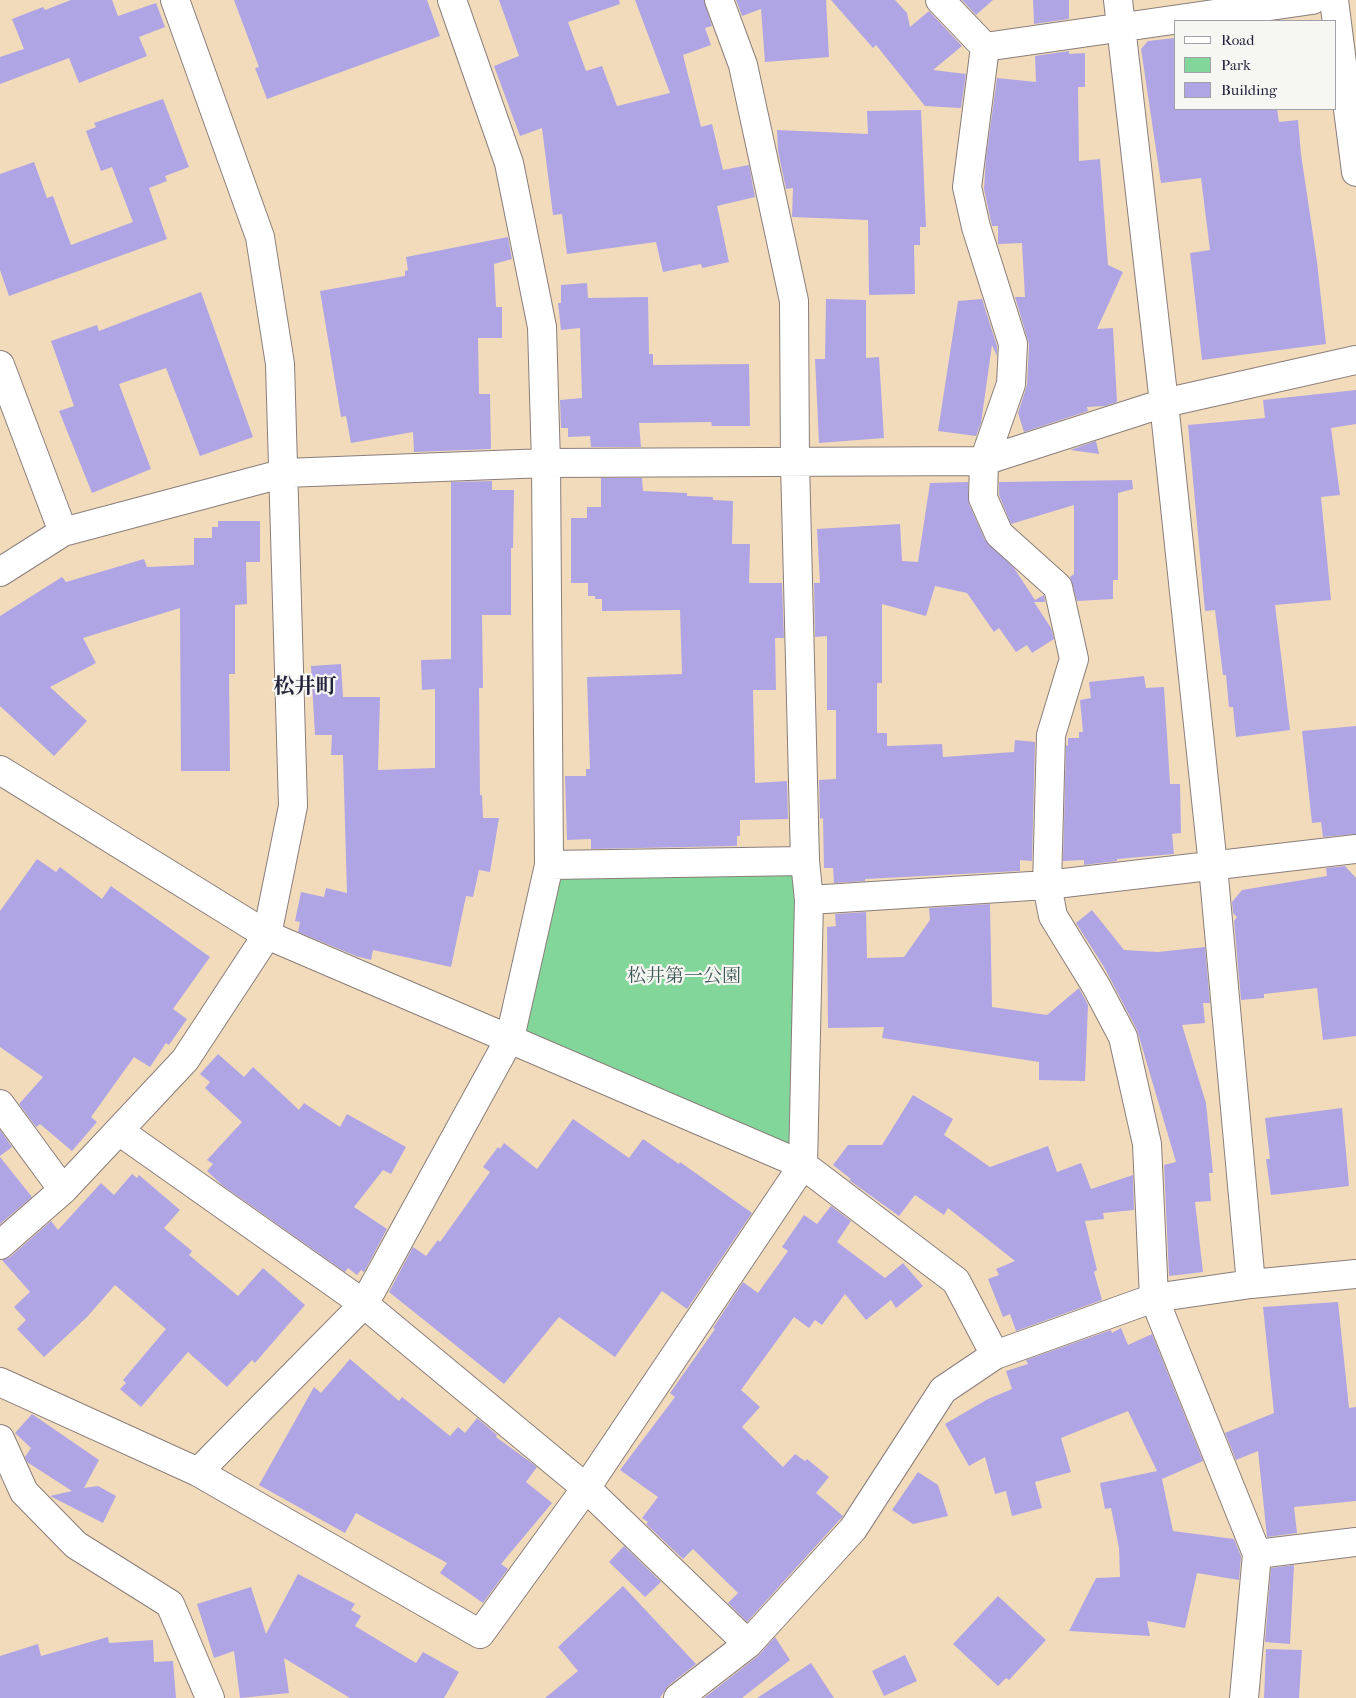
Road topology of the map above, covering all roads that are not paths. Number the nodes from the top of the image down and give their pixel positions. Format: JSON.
{"nodes":[{"id":1,"x":175,"y":0,"type":"edge"},
{"id":2,"x":452,"y":0,"type":"edge"},
{"id":3,"x":720,"y":0,"type":"edge"},
{"id":4,"x":940,"y":0,"type":"edge"},
{"id":5,"x":1118,"y":0,"type":"edge"},
{"id":6,"x":1312,"y":0,"type":"edge"},
{"id":7,"x":1334,"y":0,"type":"edge"},
{"id":8,"x":1179,"y":20,"type":"edge"},
{"id":9,"x":1174,"y":21,"type":"edge"},
{"id":10,"x":1119,"y":29,"type":"junction"},
{"id":11,"x":985,"y":47,"type":"junction"},
{"id":12,"x":1356,"y":172,"type":"edge"},
{"id":13,"x":1356,"y":360,"type":"edge"},
{"id":14,"x":0,"y":364,"type":"edge"},
{"id":15,"x":1164,"y":403,"type":"junction"},
{"id":16,"x":984,"y":461,"type":"junction"},
{"id":17,"x":795,"y":462,"type":"junction"},
{"id":18,"x":546,"y":463,"type":"junction"},
{"id":19,"x":284,"y":473,"type":"junction"},
{"id":20,"x":63,"y":532,"type":"junction"},
{"id":21,"x":0,"y":572,"type":"edge"},
{"id":22,"x":0,"y":770,"type":"edge"},
{"id":23,"x":1356,"y":849,"type":"edge"},
{"id":24,"x":805,"y":861,"type":"junction"},
{"id":25,"x":549,"y":865,"type":"junction"},
{"id":26,"x":1213,"y":866,"type":"junction"},
{"id":27,"x":1047,"y":885,"type":"junction"},
{"id":28,"x":809,"y":900,"type":"junction"},
{"id":29,"x":267,"y":935,"type":"junction"},
{"id":30,"x":510,"y":1038,"type":"junction"},
{"id":31,"x":0,"y":1104,"type":"edge"},
{"id":32,"x":118,"y":1131,"type":"junction"},
{"id":33,"x":802,"y":1165,"type":"junction"},
{"id":34,"x":63,"y":1190,"type":"junction"},
{"id":35,"x":0,"y":1245,"type":"edge"},
{"id":36,"x":1356,"y":1274,"type":"edge"},
{"id":37,"x":1251,"y":1284,"type":"junction"},
{"id":38,"x":1154,"y":1298,"type":"junction"},
{"id":39,"x":364,"y":1304,"type":"junction"},
{"id":40,"x":995,"y":1355,"type":"junction"},
{"id":41,"x":0,"y":1382,"type":"edge"},
{"id":42,"x":0,"y":1439,"type":"edge"},
{"id":43,"x":198,"y":1472,"type":"junction"},
{"id":44,"x":586,"y":1488,"type":"junction"},
{"id":45,"x":1356,"y":1542,"type":"edge"},
{"id":46,"x":1257,"y":1554,"type":"junction"},
{"id":47,"x":748,"y":1644,"type":"junction"},
{"id":48,"x":210,"y":1698,"type":"edge"},
{"id":49,"x":678,"y":1698,"type":"edge"},
{"id":50,"x":1244,"y":1698,"type":"edge"}],
"edges":[{"from":1,"to":19,"type":"street"},
{"from":2,"to":18,"type":"street"},
{"from":3,"to":17,"type":"street"},
{"from":4,"to":11,"type":"street"},
{"from":5,"to":10,"type":"street"},
{"from":6,"to":8,"type":"street"},
{"from":7,"to":12,"type":"street"},
{"from":9,"to":10,"type":"street"},
{"from":10,"to":11,"type":"street"},
{"from":10,"to":15,"type":"street"},
{"from":11,"to":16,"type":"street"},
{"from":13,"to":15,"type":"street"},
{"from":14,"to":20,"type":"street"},
{"from":15,"to":16,"type":"street"},
{"from":15,"to":26,"type":"street"},
{"from":16,"to":17,"type":"street"},
{"from":16,"to":27,"type":"street"},
{"from":17,"to":18,"type":"street"},
{"from":17,"to":24,"type":"street"},
{"from":18,"to":19,"type":"street"},
{"from":18,"to":25,"type":"street"},
{"from":19,"to":20,"type":"street"},
{"from":19,"to":29,"type":"street"},
{"from":20,"to":21,"type":"street"},
{"from":22,"to":29,"type":"street"},
{"from":23,"to":26,"type":"street"},
{"from":24,"to":25,"type":"street"},
{"from":24,"to":28,"type":"street"},
{"from":25,"to":30,"type":"street"},
{"from":26,"to":27,"type":"street"},
{"from":26,"to":37,"type":"street"},
{"from":27,"to":28,"type":"street"},
{"from":27,"to":38,"type":"street"},
{"from":28,"to":33,"type":"street"},
{"from":29,"to":30,"type":"street"},
{"from":29,"to":32,"type":"street"},
{"from":30,"to":33,"type":"street"},
{"from":30,"to":39,"type":"street"},
{"from":31,"to":34,"type":"street"},
{"from":32,"to":34,"type":"street"},
{"from":32,"to":39,"type":"street"},
{"from":33,"to":40,"type":"street"},
{"from":33,"to":44,"type":"street"},
{"from":34,"to":35,"type":"street"},
{"from":36,"to":37,"type":"street"},
{"from":37,"to":38,"type":"street"},
{"from":38,"to":40,"type":"street"},
{"from":38,"to":46,"type":"street"},
{"from":39,"to":43,"type":"street"},
{"from":39,"to":44,"type":"street"},
{"from":40,"to":47,"type":"street"},
{"from":41,"to":43,"type":"street"},
{"from":42,"to":48,"type":"street"},
{"from":43,"to":44,"type":"street"},
{"from":44,"to":47,"type":"street"},
{"from":45,"to":46,"type":"street"},
{"from":46,"to":50,"type":"street"},
{"from":47,"to":49,"type":"street"}]}
